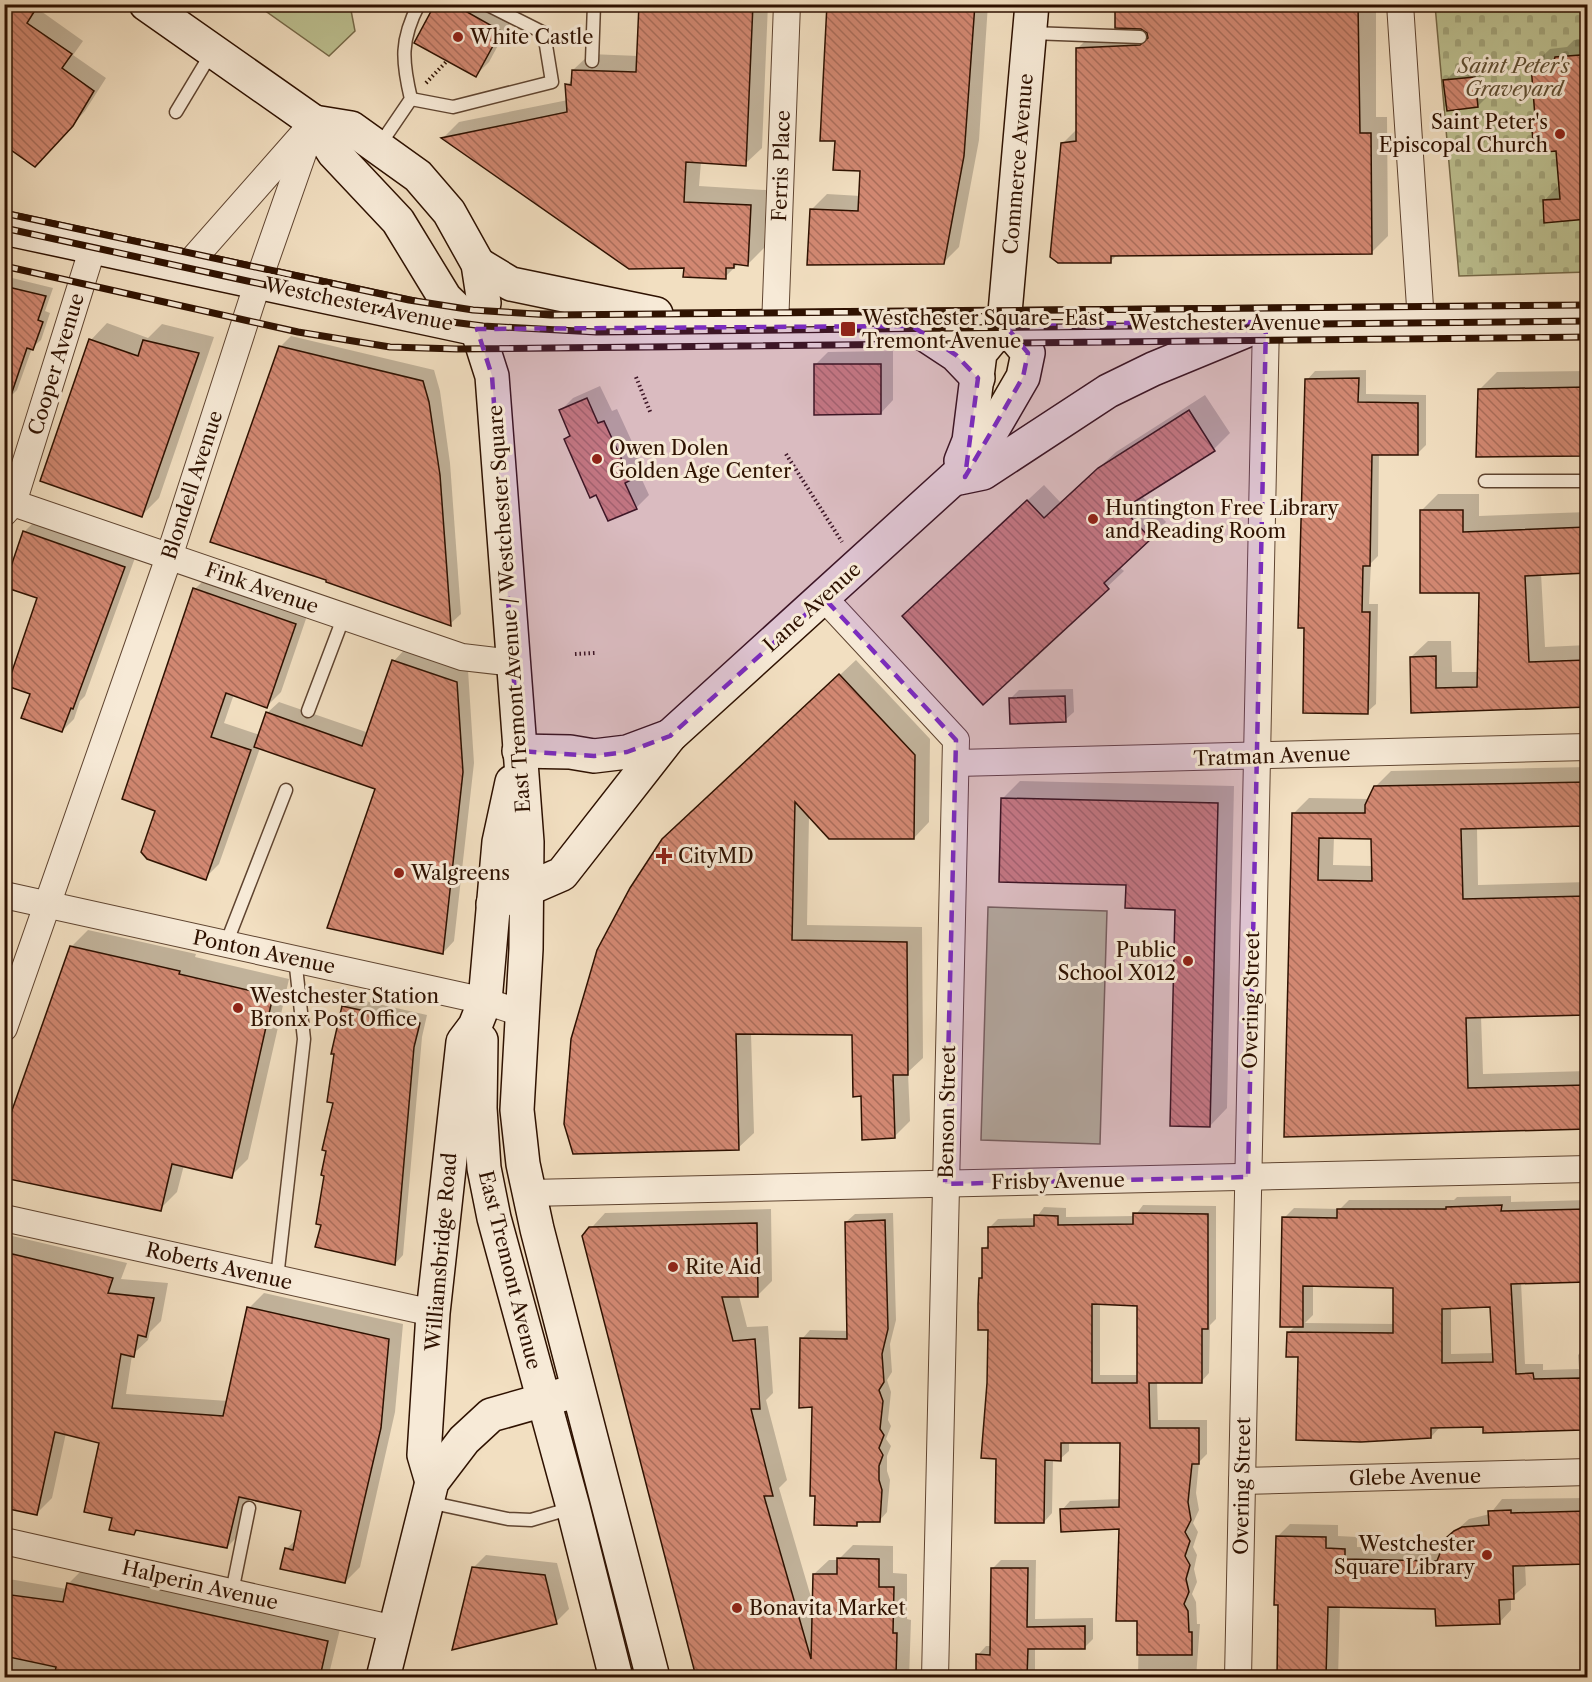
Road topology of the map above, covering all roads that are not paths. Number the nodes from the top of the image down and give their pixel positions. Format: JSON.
{"nodes":[{"id":1,"x":146,"y":4,"type":"edge"},
{"id":2,"x":419,"y":4,"type":"edge"},
{"id":3,"x":486,"y":4,"type":"edge"},
{"id":4,"x":594,"y":4,"type":"edge"},
{"id":5,"x":787,"y":4,"type":"edge"},
{"id":6,"x":1401,"y":4,"type":"edge"},
{"id":7,"x":1031,"y":19,"type":"edge"},
{"id":8,"x":1140,"y":37,"type":"dead end"},
{"id":9,"x":213,"y":51,"type":"junction"},
{"id":10,"x":592,"y":61,"type":"dead end"},
{"id":11,"x":411,"y":99,"type":"junction"},
{"id":12,"x":176,"y":112,"type":"dead end"},
{"id":13,"x":314,"y":122,"type":"junction"},
{"id":14,"x":378,"y":147,"type":"junction"},
{"id":15,"x":4,"y":228,"type":"edge"},
{"id":16,"x":93,"y":248,"type":"junction"},
{"id":17,"x":478,"y":264,"type":"junction"},
{"id":18,"x":186,"y":267,"type":"junction"},
{"id":19,"x":258,"y":282,"type":"junction"},
{"id":20,"x":1587,"y":320,"type":"edge"},
{"id":21,"x":1266,"y":322,"type":"junction"},
{"id":22,"x":1420,"y":322,"type":"junction"},
{"id":23,"x":1004,"y":324,"type":"junction"},
{"id":24,"x":912,"y":326,"type":"junction"},
{"id":25,"x":719,"y":327,"type":"junction"},
{"id":26,"x":775,"y":327,"type":"junction"},
{"id":27,"x":477,"y":329,"type":"junction"},
{"id":28,"x":978,"y":378,"type":"junction"},
{"id":29,"x":954,"y":479,"type":"junction"},
{"id":30,"x":1485,"y":480,"type":"dead end"},
{"id":31,"x":1587,"y":481,"type":"edge"},
{"id":32,"x":9,"y":508,"type":"edge"},
{"id":33,"x":169,"y":556,"type":"junction"},
{"id":34,"x":824,"y":597,"type":"junction"},
{"id":35,"x":344,"y":616,"type":"junction"},
{"id":36,"x":514,"y":663,"type":"junction"},
{"id":37,"x":308,"y":711,"type":"dead end"},
{"id":38,"x":670,"y":736,"type":"junction"},
{"id":39,"x":1587,"y":747,"type":"edge"},
{"id":40,"x":519,"y":750,"type":"junction"},
{"id":41,"x":1256,"y":756,"type":"junction"},
{"id":42,"x":956,"y":763,"type":"junction"},
{"id":43,"x":286,"y":790,"type":"dead end"},
{"id":44,"x":527,"y":891,"type":"junction"},
{"id":45,"x":4,"y":895,"type":"edge"},
{"id":46,"x":493,"y":904,"type":"junction"},
{"id":47,"x":47,"y":905,"type":"junction"},
{"id":48,"x":226,"y":944,"type":"junction"},
{"id":49,"x":294,"y":958,"type":"junction"},
{"id":50,"x":521,"y":1013,"type":"junction"},
{"id":51,"x":480,"y":1014,"type":"junction"},
{"id":52,"x":4,"y":1028,"type":"edge"},
{"id":53,"x":1587,"y":1169,"type":"edge"},
{"id":54,"x":1248,"y":1177,"type":"junction"},
{"id":55,"x":945,"y":1184,"type":"junction"},
{"id":56,"x":529,"y":1193,"type":"junction"},
{"id":57,"x":4,"y":1218,"type":"edge"},
{"id":58,"x":277,"y":1278,"type":"junction"},
{"id":59,"x":433,"y":1313,"type":"junction"},
{"id":60,"x":579,"y":1390,"type":"junction"},
{"id":61,"x":543,"y":1399,"type":"junction"},
{"id":62,"x":1587,"y":1472,"type":"edge"},
{"id":63,"x":1242,"y":1481,"type":"junction"},
{"id":64,"x":430,"y":1492,"type":"junction"},
{"id":65,"x":573,"y":1507,"type":"junction"},
{"id":66,"x":249,"y":1508,"type":"dead end"},
{"id":67,"x":4,"y":1541,"type":"edge"},
{"id":68,"x":232,"y":1592,"type":"junction"},
{"id":69,"x":395,"y":1629,"type":"junction"},
{"id":70,"x":612,"y":1675,"type":"edge"},
{"id":71,"x":383,"y":1677,"type":"edge"},
{"id":72,"x":653,"y":1677,"type":"edge"},
{"id":73,"x":936,"y":1677,"type":"edge"},
{"id":74,"x":1238,"y":1677,"type":"edge"}],
"edges":[{"from":1,"to":9,"type":"main road"},
{"from":2,"to":11,"type":"lane"},
{"from":3,"to":11,"type":"lane"},
{"from":4,"to":10,"type":"lane"},
{"from":5,"to":26,"type":"street","name":"Ferris Place"},
{"from":6,"to":22,"type":"street"},
{"from":7,"to":8,"type":"lane"},
{"from":7,"to":23,"type":"main road","name":"Commerce Avenue"},
{"from":9,"to":12,"type":"lane"},
{"from":9,"to":13,"type":"main road"},
{"from":11,"to":14,"type":"lane"},
{"from":13,"to":14,"type":"main road"},
{"from":13,"to":18,"type":"street"},
{"from":13,"to":19,"type":"street","name":"Blondell Avenue"},
{"from":13,"to":27,"type":"main road"},
{"from":14,"to":17,"type":"main road"},
{"from":15,"to":16,"type":"main road","name":"Westchester Avenue"},
{"from":16,"to":18,"type":"main road","name":"Westchester Avenue"},
{"from":16,"to":32,"type":"street","name":"Cooper Avenue"},
{"from":17,"to":25,"type":"main road","name":"Westchester Avenue"},
{"from":17,"to":27,"type":"main road"},
{"from":18,"to":19,"type":"main road","name":"Westchester Avenue"},
{"from":19,"to":27,"type":"main road","name":"Westchester Avenue"},
{"from":19,"to":33,"type":"street","name":"Blondell Avenue"},
{"from":20,"to":22,"type":"main road","name":"Westchester Avenue"},
{"from":21,"to":22,"type":"main road","name":"Westchester Avenue"},
{"from":21,"to":23,"type":"main road","name":"Westchester Avenue"},
{"from":21,"to":29,"type":"main road"},
{"from":21,"to":41,"type":"street","name":"Overing Street"},
{"from":23,"to":24,"type":"main road","name":"Westchester Avenue"},
{"from":23,"to":28,"type":"main road","name":"Lane Avenue"},
{"from":23,"to":29,"type":"main road","name":"Lane Avenue"},
{"from":24,"to":26,"type":"main road","name":"Westchester Avenue"},
{"from":24,"to":28,"type":"main road"},
{"from":25,"to":26,"type":"main road","name":"Westchester Avenue"},
{"from":25,"to":27,"type":"main road","name":"Westchester Avenue"},
{"from":27,"to":36,"type":"main road","name":"East Tremont Avenue / Westchester Square"},
{"from":28,"to":29,"type":"main road","name":"Lane Avenue"},
{"from":29,"to":34,"type":"main road","name":"Lane Avenue"},
{"from":30,"to":31,"type":"lane"},
{"from":32,"to":33,"type":"street","name":"Fink Avenue"},
{"from":33,"to":35,"type":"street","name":"Fink Avenue"},
{"from":33,"to":47,"type":"street","name":"Blondell Avenue"},
{"from":34,"to":38,"type":"main road","name":"Lane Avenue"},
{"from":34,"to":42,"type":"street","name":"Benson Street"},
{"from":35,"to":36,"type":"street","name":"Fink Avenue"},
{"from":35,"to":37,"type":"lane"},
{"from":36,"to":40,"type":"main road","name":"East Tremont Avenue / Westchester Square"},
{"from":38,"to":40,"type":"main road","name":"Lane Avenue"},
{"from":38,"to":44,"type":"main road","name":"Lane Avenue"},
{"from":39,"to":41,"type":"street","name":"Tratman Avenue"},
{"from":40,"to":44,"type":"main road","name":"East Tremont Avenue / Westchester Square"},
{"from":40,"to":46,"type":"main road","name":"East Tremont Avenue"},
{"from":41,"to":42,"type":"street","name":"Tratman Avenue"},
{"from":41,"to":54,"type":"street","name":"Overing Street"},
{"from":42,"to":55,"type":"street","name":"Benson Street"},
{"from":43,"to":48,"type":"lane"},
{"from":44,"to":46,"type":"main road","name":"Lane Avenue"},
{"from":44,"to":50,"type":"main road","name":"East Tremont Avenue"},
{"from":45,"to":47,"type":"street","name":"Ponton Avenue"},
{"from":46,"to":51,"type":"main road","name":"East Tremont Avenue"},
{"from":47,"to":48,"type":"street","name":"Ponton Avenue"},
{"from":47,"to":52,"type":"street","name":"Blondell Avenue"},
{"from":48,"to":49,"type":"street","name":"Ponton Avenue"},
{"from":49,"to":51,"type":"street","name":"Ponton Avenue"},
{"from":49,"to":58,"type":"lane"},
{"from":50,"to":51,"type":"street","name":"Ponton Avenue"},
{"from":50,"to":56,"type":"main road","name":"East Tremont Avenue"},
{"from":51,"to":59,"type":"main road","name":"Williamsbridge Road"},
{"from":51,"to":61,"type":"main road","name":"East Tremont Avenue"},
{"from":53,"to":54,"type":"street","name":"Frisby Avenue"},
{"from":54,"to":55,"type":"street","name":"Frisby Avenue"},
{"from":54,"to":63,"type":"street","name":"Overing Street"},
{"from":55,"to":56,"type":"street","name":"Frisby Avenue"},
{"from":55,"to":73,"type":"street","name":"Benson Street"},
{"from":56,"to":60,"type":"main road","name":"East Tremont Avenue"},
{"from":57,"to":58,"type":"street","name":"Roberts Avenue"},
{"from":58,"to":59,"type":"street","name":"Roberts Avenue"},
{"from":59,"to":64,"type":"main road","name":"Williamsbridge Road"},
{"from":60,"to":61,"type":"main road","name":"Williamsbridge Road"},
{"from":60,"to":72,"type":"main road","name":"East Tremont Avenue"},
{"from":61,"to":64,"type":"main road","name":"Williamsbridge Road"},
{"from":61,"to":65,"type":"main road","name":"East Tremont Avenue"},
{"from":62,"to":63,"type":"street","name":"Glebe Avenue"},
{"from":63,"to":74,"type":"street","name":"Overing Street"},
{"from":64,"to":65,"type":"lane"},
{"from":64,"to":69,"type":"main road","name":"Williamsbridge Road"},
{"from":65,"to":70,"type":"main road","name":"East Tremont Avenue"},
{"from":66,"to":68,"type":"lane"},
{"from":67,"to":68,"type":"street","name":"Halperin Avenue"},
{"from":68,"to":69,"type":"street","name":"Halperin Avenue"},
{"from":69,"to":71,"type":"main road","name":"Williamsbridge Road"}]}
